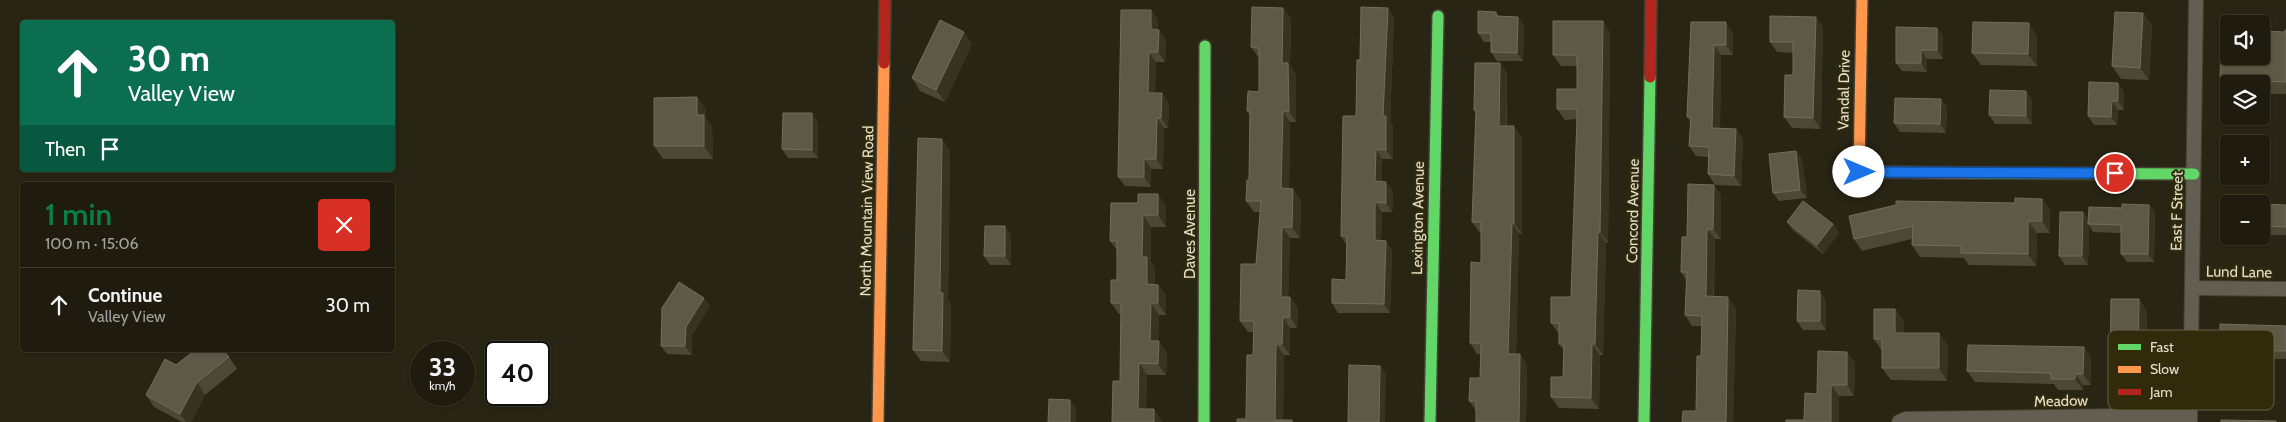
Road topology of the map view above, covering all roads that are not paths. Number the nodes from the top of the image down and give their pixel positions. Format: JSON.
{"nodes":[{"id":1,"x":885,"y":0,"type":"edge"},
{"id":2,"x":1651,"y":0,"type":"edge"},
{"id":3,"x":1862,"y":0,"type":"edge"},
{"id":4,"x":2196,"y":0,"type":"edge"},
{"id":5,"x":1438,"y":16,"type":"dead end"},
{"id":6,"x":1205,"y":46,"type":"dead end"},
{"id":7,"x":2194,"y":174,"type":"junction"},
{"id":8,"x":2192,"y":288,"type":"junction"},
{"id":9,"x":2286,"y":289,"type":"edge"},
{"id":10,"x":2191,"y":330,"type":"edge"},
{"id":11,"x":2190,"y":419,"type":"edge"},
{"id":12,"x":878,"y":422,"type":"edge"},
{"id":13,"x":1204,"y":422,"type":"edge"},
{"id":14,"x":1430,"y":422,"type":"edge"},
{"id":15,"x":1644,"y":422,"type":"edge"},
{"id":16,"x":1899,"y":422,"type":"edge"}],
"edges":[{"from":1,"to":12,"type":"street","name":"North Mountain View Road"},
{"from":2,"to":15,"type":"street","name":"Concord Avenue"},
{"from":3,"to":7,"type":"street","name":"Vandal Drive"},
{"from":4,"to":7,"type":"street","name":"East F Street"},
{"from":5,"to":14,"type":"street","name":"Lexington Avenue"},
{"from":6,"to":13,"type":"street","name":"Daves Avenue"},
{"from":7,"to":8,"type":"street","name":"East F Street"},
{"from":8,"to":9,"type":"street","name":"Lund Lane"},
{"from":8,"to":10,"type":"street","name":"East F Street"},
{"from":11,"to":16,"type":"street","name":"Meadow"}]}
